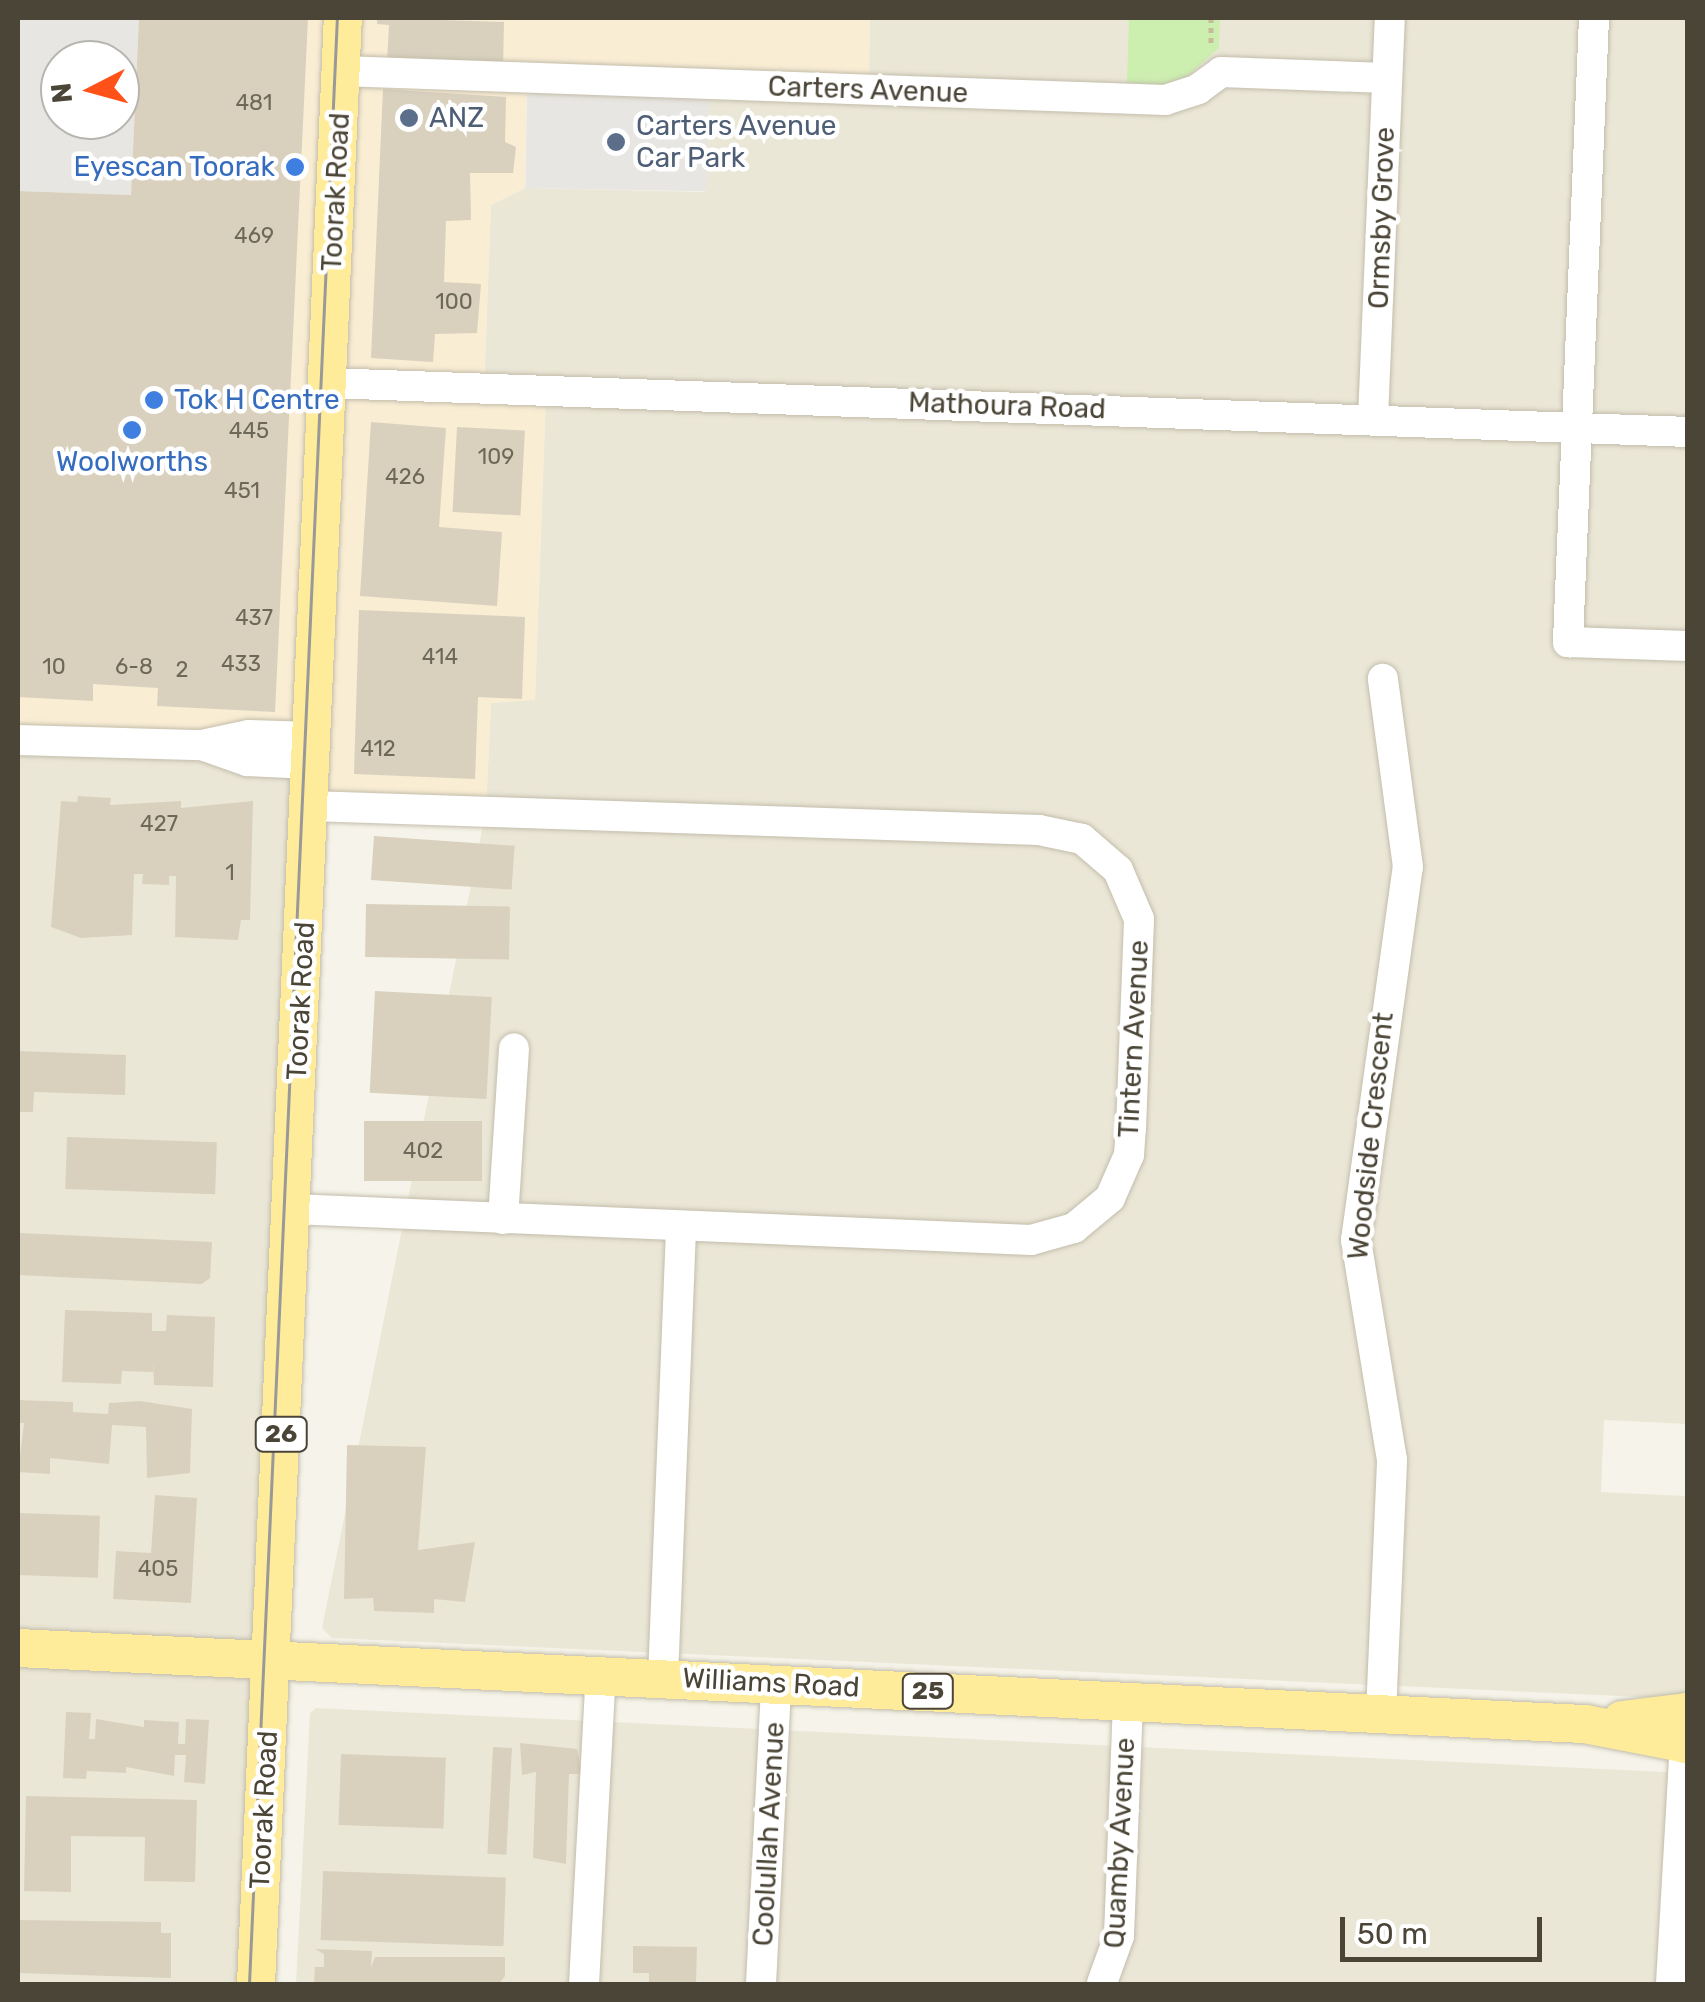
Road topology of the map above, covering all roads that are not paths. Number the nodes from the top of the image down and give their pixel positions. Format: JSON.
{"nodes":[{"id":1,"x":343,"y":18,"type":"edge"},
{"id":2,"x":1390,"y":18,"type":"edge"},
{"id":3,"x":1594,"y":18,"type":"edge"},
{"id":4,"x":341,"y":71,"type":"junction"},
{"id":5,"x":1388,"y":78,"type":"junction"},
{"id":6,"x":327,"y":384,"type":"junction"},
{"id":7,"x":1373,"y":418,"type":"junction"},
{"id":8,"x":1576,"y":426,"type":"junction"},
{"id":9,"x":1688,"y":432,"type":"edge"},
{"id":10,"x":1688,"y":646,"type":"edge"},
{"id":11,"x":1383,"y":679,"type":"dead end"},
{"id":12,"x":18,"y":740,"type":"edge"},
{"id":13,"x":311,"y":751,"type":"junction"},
{"id":14,"x":310,"y":806,"type":"junction"},
{"id":15,"x":514,"y":1048,"type":"dead end"},
{"id":16,"x":292,"y":1208,"type":"junction"},
{"id":17,"x":503,"y":1219,"type":"junction"},
{"id":18,"x":680,"y":1226,"type":"junction"},
{"id":19,"x":18,"y":1648,"type":"edge"},
{"id":20,"x":271,"y":1659,"type":"junction"},
{"id":21,"x":601,"y":1675,"type":"junction"},
{"id":22,"x":664,"y":1678,"type":"junction"},
{"id":23,"x":776,"y":1684,"type":"junction"},
{"id":24,"x":1128,"y":1701,"type":"junction"},
{"id":25,"x":1380,"y":1714,"type":"junction"},
{"id":26,"x":1687,"y":1733,"type":"edge"},
{"id":27,"x":1102,"y":1983,"type":"edge"},
{"id":28,"x":256,"y":1984,"type":"edge"},
{"id":29,"x":584,"y":1984,"type":"edge"},
{"id":30,"x":761,"y":1984,"type":"edge"},
{"id":31,"x":1671,"y":1984,"type":"edge"}],
"edges":[{"from":1,"to":4,"type":"main road","name":"Toorak Road","number":"26"},
{"from":2,"to":5,"type":"street","name":"Ormsby Grove"},
{"from":3,"to":8,"type":"street"},
{"from":4,"to":5,"type":"street","name":"Carters Avenue"},
{"from":4,"to":6,"type":"main road","name":"Toorak Road","number":"26"},
{"from":5,"to":7,"type":"street","name":"Ormsby Grove"},
{"from":6,"to":7,"type":"street","name":"Mathoura Road"},
{"from":6,"to":13,"type":"main road","name":"Toorak Road","number":"26"},
{"from":7,"to":8,"type":"street","name":"Mathoura Road"},
{"from":8,"to":9,"type":"street","name":"Mathoura Road"},
{"from":8,"to":10,"type":"street"},
{"from":11,"to":25,"type":"street","name":"Woodside Crescent"},
{"from":12,"to":13,"type":"street"},
{"from":13,"to":14,"type":"main road","name":"Toorak Road","number":"26"},
{"from":14,"to":16,"type":"main road","name":"Toorak Road","number":"26"},
{"from":14,"to":18,"type":"street","name":"Tintern Avenue"},
{"from":15,"to":17,"type":"street"},
{"from":16,"to":17,"type":"street","name":"Tintern Avenue"},
{"from":16,"to":20,"type":"main road","name":"Toorak Road","number":"26"},
{"from":17,"to":18,"type":"street","name":"Tintern Avenue"},
{"from":18,"to":22,"type":"street"},
{"from":19,"to":20,"type":"main road","name":"Williams Road","number":"25"},
{"from":20,"to":21,"type":"main road","name":"Williams Road","number":"25"},
{"from":20,"to":28,"type":"main road","name":"Toorak Road","number":"26"},
{"from":21,"to":22,"type":"main road","name":"Williams Road","number":"25"},
{"from":21,"to":29,"type":"street"},
{"from":22,"to":23,"type":"main road","name":"Williams Road","number":"25"},
{"from":23,"to":24,"type":"main road","name":"Williams Road","number":"25"},
{"from":23,"to":30,"type":"street","name":"Coolullah Avenue"},
{"from":24,"to":25,"type":"main road","name":"Williams Road","number":"25"},
{"from":24,"to":27,"type":"street","name":"Quamby Avenue"},
{"from":25,"to":26,"type":"main road","name":"Williams Road","number":"25"},
{"from":26,"to":31,"type":"street"}]}
